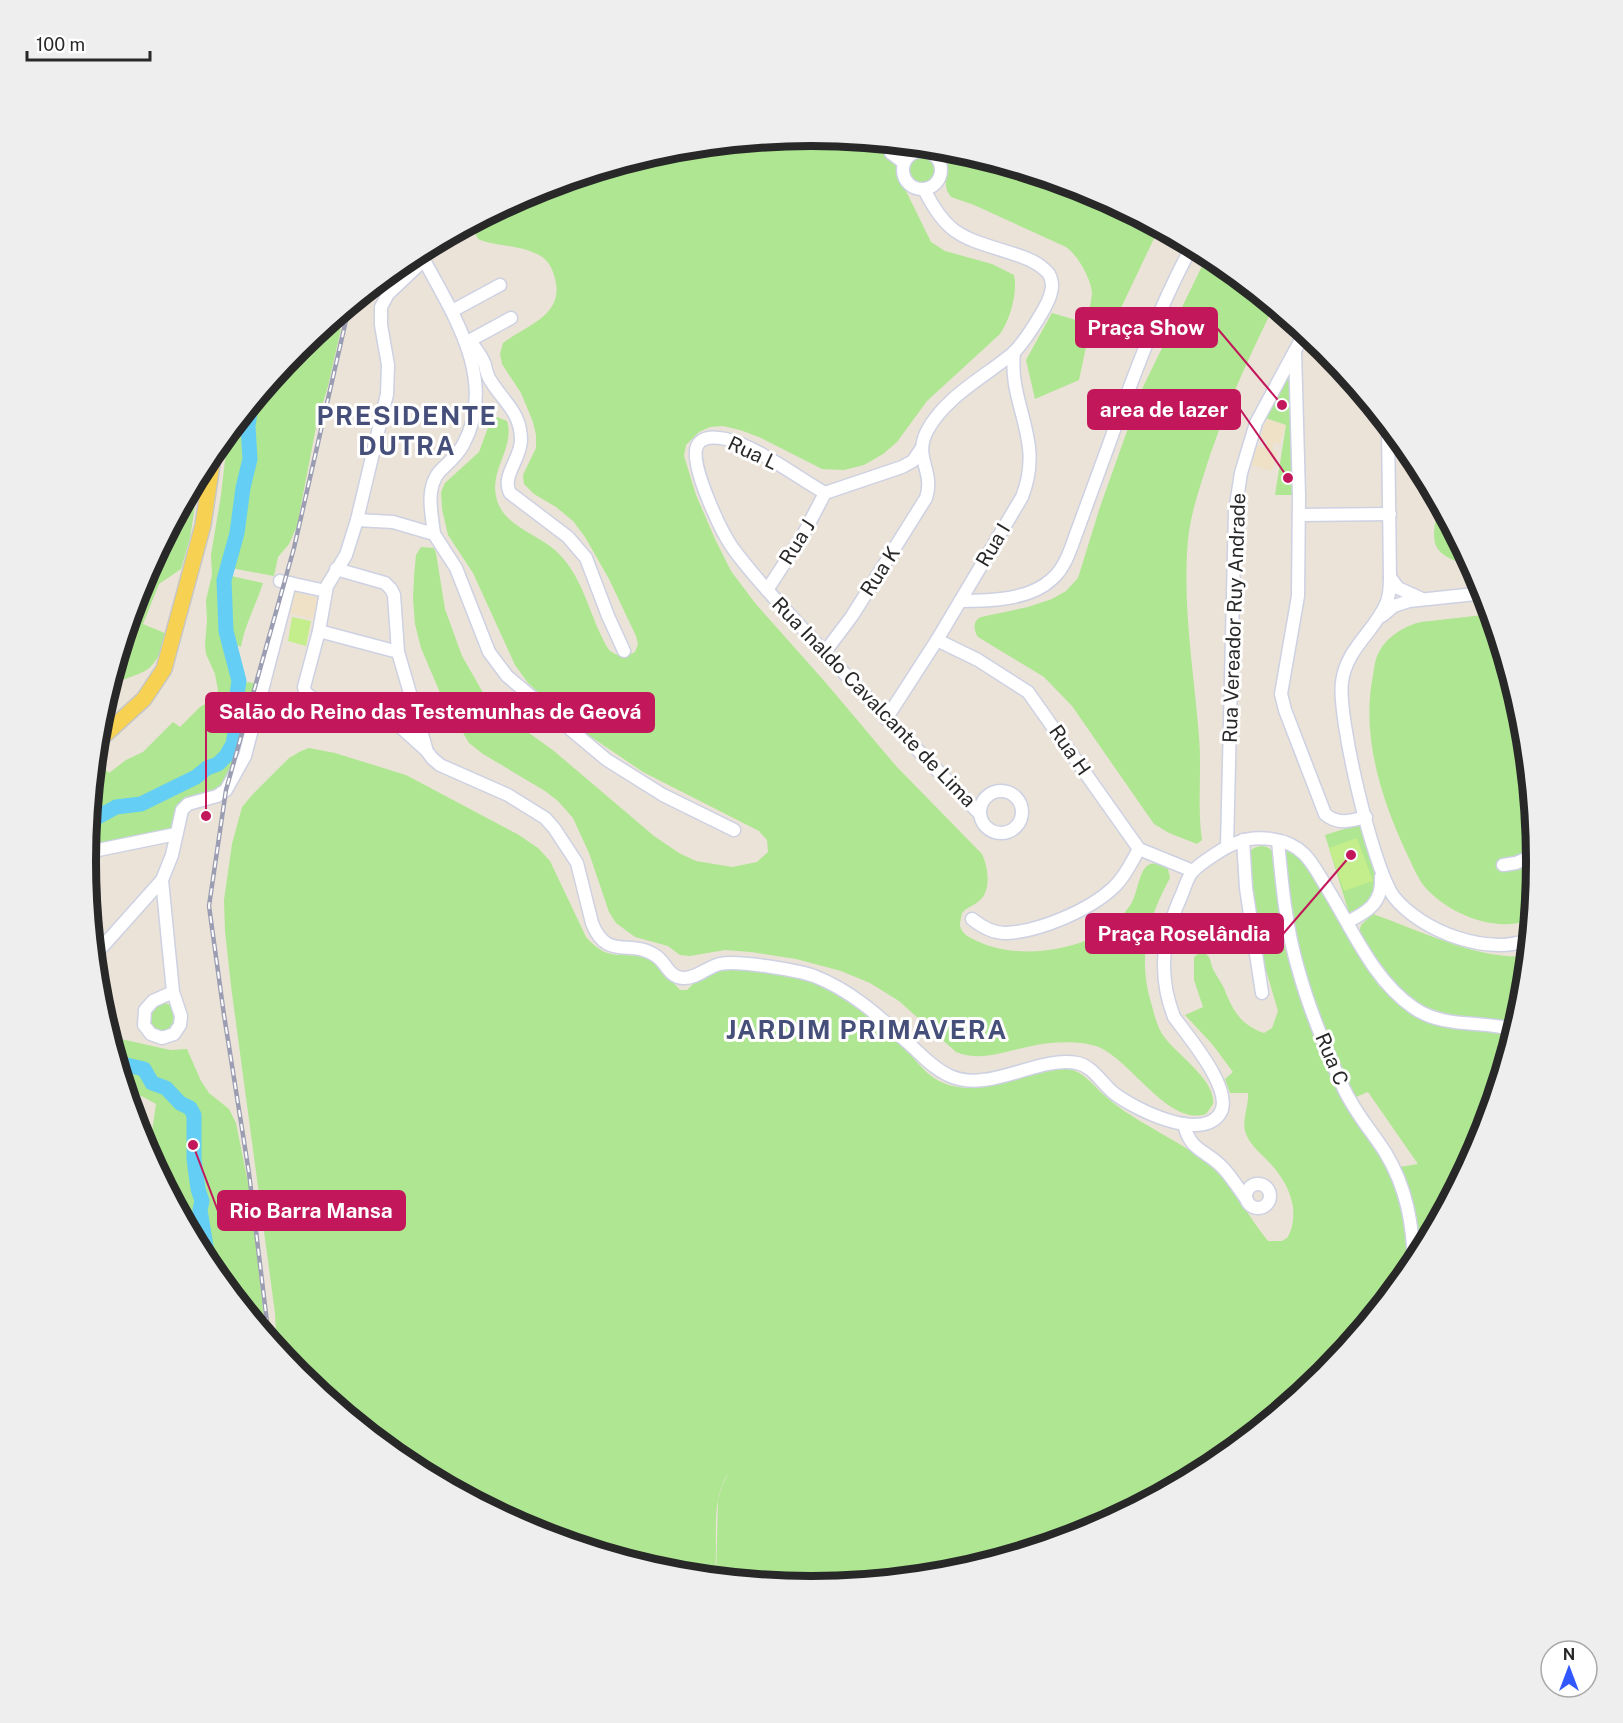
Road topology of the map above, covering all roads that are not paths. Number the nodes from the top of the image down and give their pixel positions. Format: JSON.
{"nodes":[{"id":1,"x":893,"y":151,"type":"edge"},
{"id":2,"x":912,"y":153,"type":"edge"},
{"id":3,"x":936,"y":157,"type":"edge"},
{"id":4,"x":904,"y":163,"type":"junction"},
{"id":5,"x":924,"y":189,"type":"junction"},
{"id":6,"x":1188,"y":254,"type":"edge"},
{"id":7,"x":424,"y":260,"type":"edge"},
{"id":8,"x":422,"y":262,"type":"edge"},
{"id":9,"x":500,"y":285,"type":"dead end"},
{"id":10,"x":452,"y":311,"type":"junction"},
{"id":11,"x":511,"y":318,"type":"dead end"},
{"id":12,"x":1300,"y":340,"type":"edge"},
{"id":13,"x":468,"y":342,"type":"junction"},
{"id":14,"x":1295,"y":350,"type":"junction"},
{"id":15,"x":1014,"y":352,"type":"junction"},
{"id":16,"x":999,"y":363,"type":"junction"},
{"id":17,"x":1013,"y":374,"type":"junction"},
{"id":18,"x":1388,"y":439,"type":"edge"},
{"id":19,"x":921,"y":449,"type":"junction"},
{"id":20,"x":902,"y":467,"type":"junction"},
{"id":21,"x":928,"y":472,"type":"junction"},
{"id":22,"x":211,"y":474,"type":"edge"},
{"id":23,"x":825,"y":493,"type":"junction"},
{"id":24,"x":1390,"y":514,"type":"junction"},
{"id":25,"x":1299,"y":515,"type":"junction"},
{"id":26,"x":357,"y":520,"type":"junction"},
{"id":27,"x":434,"y":534,"type":"junction"},
{"id":28,"x":336,"y":569,"type":"junction"},
{"id":29,"x":1390,"y":577,"type":"junction"},
{"id":30,"x":767,"y":590,"type":"junction"},
{"id":31,"x":326,"y":591,"type":"junction"},
{"id":32,"x":1475,"y":594,"type":"edge"},
{"id":33,"x":1427,"y":598,"type":"junction"},
{"id":34,"x":960,"y":601,"type":"junction"},
{"id":35,"x":1376,"y":621,"type":"junction"},
{"id":36,"x":320,"y":631,"type":"junction"},
{"id":37,"x":937,"y":640,"type":"junction"},
{"id":38,"x":624,"y":651,"type":"dead end"},
{"id":39,"x":398,"y":652,"type":"junction"},
{"id":40,"x":825,"y":652,"type":"junction"},
{"id":41,"x":129,"y":714,"type":"junction"},
{"id":42,"x":416,"y":714,"type":"junction"},
{"id":43,"x":886,"y":719,"type":"junction"},
{"id":44,"x":396,"y":723,"type":"junction"},
{"id":45,"x":109,"y":725,"type":"edge"},
{"id":46,"x":108,"y":732,"type":"edge"},
{"id":47,"x":426,"y":750,"type":"junction"},
{"id":48,"x":980,"y":814,"type":"dead end"},
{"id":49,"x":1366,"y":817,"type":"junction"},
{"id":50,"x":177,"y":828,"type":"junction"},
{"id":51,"x":734,"y":830,"type":"dead end"},
{"id":52,"x":1243,"y":840,"type":"junction"},
{"id":53,"x":1278,"y":841,"type":"junction"},
{"id":54,"x":1227,"y":847,"type":"junction"},
{"id":55,"x":1139,"y":849,"type":"junction"},
{"id":56,"x":96,"y":851,"type":"edge"},
{"id":57,"x":1527,"y":858,"type":"edge"},
{"id":58,"x":1378,"y":860,"type":"junction"},
{"id":59,"x":1503,"y":865,"type":"dead end"},
{"id":60,"x":1192,"y":871,"type":"junction"},
{"id":61,"x":162,"y":880,"type":"junction"},
{"id":62,"x":972,"y":919,"type":"dead end"},
{"id":63,"x":1347,"y":922,"type":"junction"},
{"id":64,"x":1522,"y":941,"type":"edge"},
{"id":65,"x":101,"y":949,"type":"edge"},
{"id":66,"x":173,"y":992,"type":"dead end"},
{"id":67,"x":1262,"y":993,"type":"dead end"},
{"id":68,"x":1507,"y":1028,"type":"edge"},
{"id":69,"x":1184,"y":1124,"type":"junction"},
{"id":70,"x":1247,"y":1200,"type":"dead end"},
{"id":71,"x":1413,"y":1248,"type":"edge"}],
"edges":[{"from":1,"to":4,"type":"street"},
{"from":2,"to":4,"type":"street"},
{"from":3,"to":5,"type":"street"},
{"from":4,"to":5,"type":"street"},
{"from":5,"to":15,"type":"street"},
{"from":6,"to":34,"type":"street"},
{"from":7,"to":10,"type":"street"},
{"from":8,"to":26,"type":"street"},
{"from":9,"to":10,"type":"street"},
{"from":10,"to":13,"type":"street"},
{"from":11,"to":13,"type":"street"},
{"from":12,"to":14,"type":"street","name":"Rua Vereador Ruy Andrade"},
{"from":13,"to":27,"type":"street"},
{"from":13,"to":38,"type":"street"},
{"from":14,"to":25,"type":"street"},
{"from":14,"to":54,"type":"street","name":"Rua Vereador Ruy Andrade"},
{"from":15,"to":16,"type":"street"},
{"from":15,"to":17,"type":"street","name":"Rua I"},
{"from":16,"to":17,"type":"street"},
{"from":16,"to":19,"type":"street"},
{"from":17,"to":34,"type":"street","name":"Rua I"},
{"from":18,"to":24,"type":"street"},
{"from":19,"to":20,"type":"street"},
{"from":19,"to":21,"type":"street"},
{"from":20,"to":21,"type":"street"},
{"from":20,"to":23,"type":"street"},
{"from":21,"to":40,"type":"street","name":"Rua K"},
{"from":22,"to":41,"type":"main road"},
{"from":23,"to":30,"type":"street","name":"Rua J"},
{"from":23,"to":30,"type":"street","name":"Rua L"},
{"from":24,"to":25,"type":"street"},
{"from":24,"to":29,"type":"street"},
{"from":25,"to":49,"type":"street"},
{"from":26,"to":27,"type":"street"},
{"from":26,"to":28,"type":"street"},
{"from":27,"to":51,"type":"street"},
{"from":28,"to":31,"type":"street"},
{"from":28,"to":39,"type":"street"},
{"from":29,"to":33,"type":"street"},
{"from":29,"to":35,"type":"street"},
{"from":30,"to":40,"type":"street","name":"Rua Inaldo Cavalcante de Lima"},
{"from":31,"to":36,"type":"street"},
{"from":31,"to":50,"type":"street"},
{"from":32,"to":33,"type":"street"},
{"from":33,"to":35,"type":"street"},
{"from":34,"to":37,"type":"street","name":"Rua I"},
{"from":35,"to":49,"type":"street"},
{"from":36,"to":39,"type":"street"},
{"from":36,"to":44,"type":"street"},
{"from":37,"to":43,"type":"street","name":"Rua I"},
{"from":37,"to":55,"type":"street","name":"Rua H"},
{"from":39,"to":42,"type":"street"},
{"from":40,"to":43,"type":"street","name":"Rua Inaldo Cavalcante de Lima"},
{"from":41,"to":45,"type":"street"},
{"from":41,"to":46,"type":"main road"},
{"from":42,"to":44,"type":"street"},
{"from":42,"to":47,"type":"street"},
{"from":43,"to":48,"type":"street","name":"Rua Inaldo Cavalcante de Lima"},
{"from":44,"to":47,"type":"street"},
{"from":47,"to":69,"type":"street"},
{"from":49,"to":58,"type":"street"},
{"from":50,"to":56,"type":"street"},
{"from":50,"to":61,"type":"street"},
{"from":52,"to":53,"type":"street"},
{"from":52,"to":54,"type":"street"},
{"from":52,"to":67,"type":"street"},
{"from":53,"to":63,"type":"street"},
{"from":53,"to":71,"type":"street","name":"Rua C"},
{"from":54,"to":60,"type":"street"},
{"from":55,"to":60,"type":"street"},
{"from":55,"to":62,"type":"street"},
{"from":57,"to":59,"type":"street"},
{"from":58,"to":63,"type":"street"},
{"from":58,"to":64,"type":"street"},
{"from":60,"to":69,"type":"street"},
{"from":61,"to":65,"type":"street"},
{"from":61,"to":66,"type":"street"},
{"from":63,"to":68,"type":"street"},
{"from":69,"to":70,"type":"street"}]}
